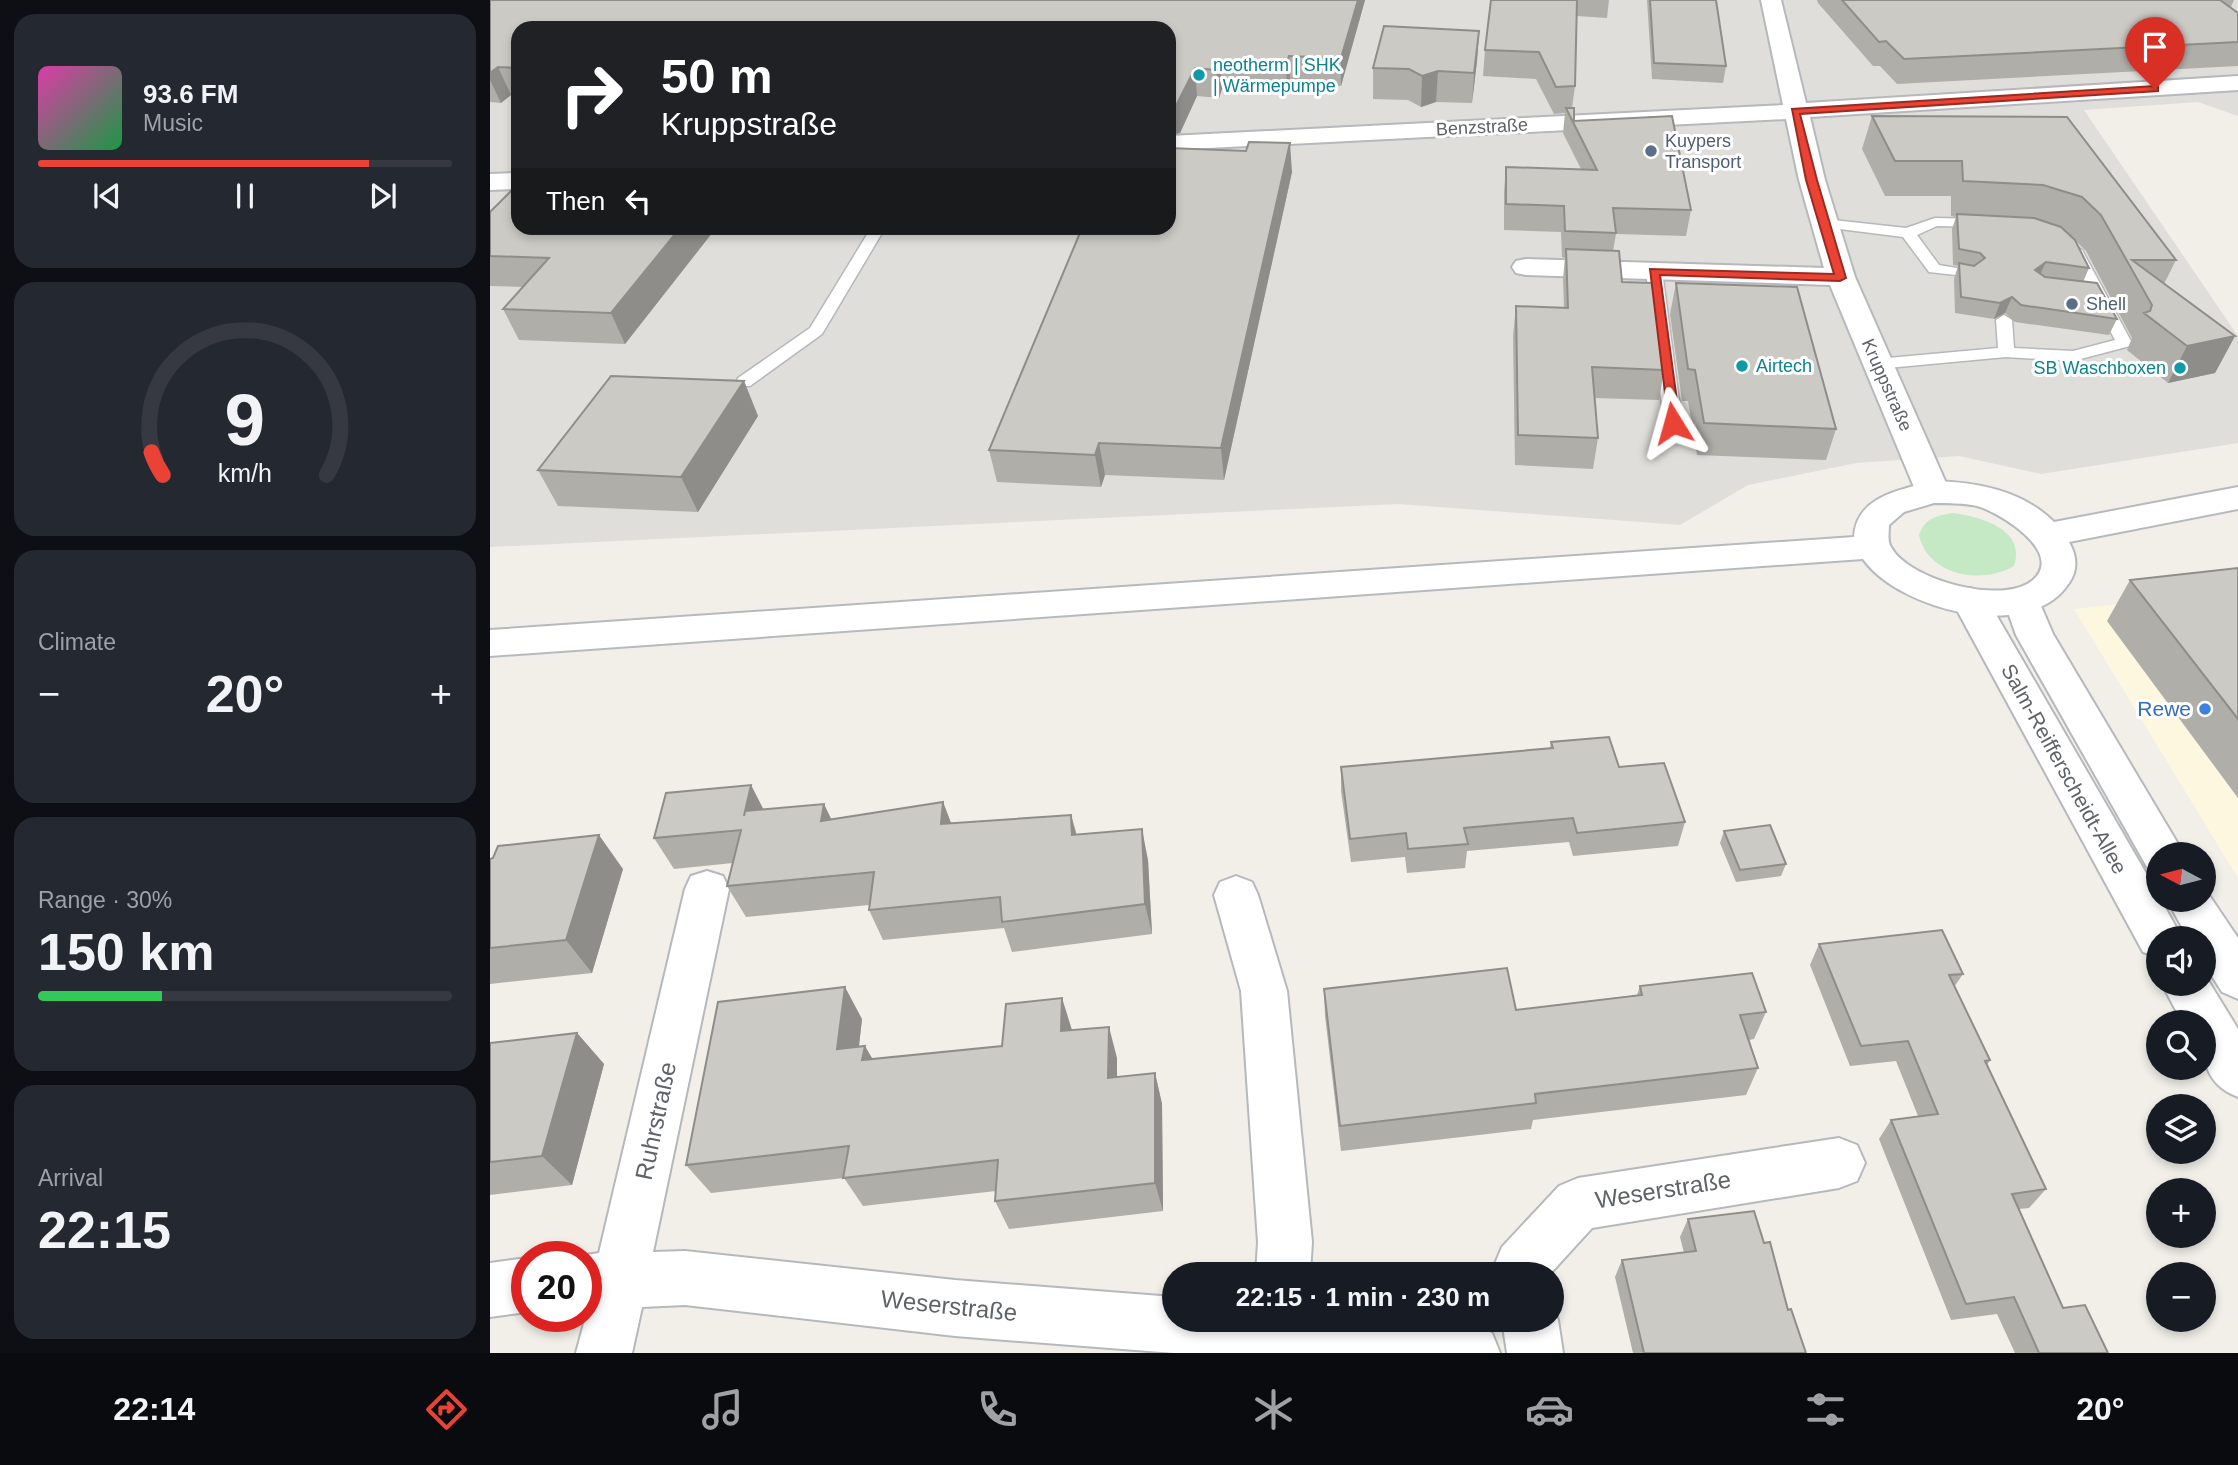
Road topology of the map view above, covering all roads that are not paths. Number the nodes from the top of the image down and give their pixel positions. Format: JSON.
{"nodes":[{"id":1,"x":1771,"y":0,"type":"edge"},
{"id":2,"x":2238,"y":83,"type":"edge"},
{"id":3,"x":1795,"y":111,"type":"junction"},
{"id":4,"x":1176,"y":143,"type":"edge"},
{"id":5,"x":511,"y":181,"type":"edge"},
{"id":6,"x":490,"y":182,"type":"edge"},
{"id":7,"x":1824,"y":223,"type":"junction"},
{"id":8,"x":1995,"y":223,"type":"edge"},
{"id":9,"x":1908,"y":233,"type":"junction"},
{"id":10,"x":874,"y":235,"type":"edge"},
{"id":11,"x":2062,"y":237,"type":"edge"},
{"id":12,"x":1526,"y":267,"type":"dead end"},
{"id":13,"x":1654,"y":271,"type":"junction"},
{"id":14,"x":1969,"y":275,"type":"edge"},
{"id":15,"x":1840,"y":278,"type":"junction"},
{"id":16,"x":2075,"y":289,"type":"edge"},
{"id":17,"x":2099,"y":293,"type":"junction"},
{"id":18,"x":2004,"y":320,"type":"edge"},
{"id":19,"x":2006,"y":352,"type":"junction"},
{"id":20,"x":1877,"y":364,"type":"junction"},
{"id":21,"x":744,"y":383,"type":"edge"},
{"id":22,"x":1673,"y":423,"type":"dead end"},
{"id":23,"x":1933,"y":492,"type":"junction"},
{"id":24,"x":2238,"y":498,"type":"edge"},
{"id":25,"x":2048,"y":535,"type":"junction"},
{"id":26,"x":1872,"y":547,"type":"junction"},
{"id":27,"x":1969,"y":601,"type":"junction"},
{"id":28,"x":2022,"y":601,"type":"junction"},
{"id":29,"x":490,"y":643,"type":"edge"},
{"id":30,"x":2155,"y":842,"type":"edge"},
{"id":31,"x":706,"y":889,"type":"dead end"},
{"id":32,"x":1236,"y":895,"type":"dead end"},
{"id":33,"x":2197,"y":912,"type":"edge"},
{"id":34,"x":2152,"y":926,"type":"edge"},
{"id":35,"x":2238,"y":978,"type":"edge"},
{"id":36,"x":2192,"y":996,"type":"edge"},
{"id":37,"x":2238,"y":1074,"type":"edge"},
{"id":38,"x":1839,"y":1163,"type":"dead end"},
{"id":39,"x":1284,"y":1262,"type":"edge"},
{"id":40,"x":1525,"y":1262,"type":"edge"},
{"id":41,"x":604,"y":1280,"type":"edge"},
{"id":42,"x":511,"y":1287,"type":"edge"},
{"id":43,"x":490,"y":1290,"type":"edge"},
{"id":44,"x":1162,"y":1320,"type":"edge"},
{"id":45,"x":1315,"y":1332,"type":"edge"},
{"id":46,"x":1532,"y":1332,"type":"edge"},
{"id":47,"x":604,"y":1353,"type":"edge"},
{"id":48,"x":1472,"y":1353,"type":"edge"},
{"id":49,"x":1535,"y":1353,"type":"edge"}],
"edges":[{"from":1,"to":3,"type":"street","name":"Kruppstraße"},
{"from":2,"to":3,"type":"street","name":"Benzstraße"},
{"from":3,"to":4,"type":"street","name":"Benzstraße"},
{"from":3,"to":7,"type":"street","name":"Kruppstraße"},
{"from":5,"to":6,"type":"street"},
{"from":7,"to":9,"type":"lane"},
{"from":7,"to":15,"type":"street","name":"Kruppstraße"},
{"from":8,"to":9,"type":"lane"},
{"from":9,"to":14,"type":"lane"},
{"from":10,"to":21,"type":"lane"},
{"from":11,"to":17,"type":"lane"},
{"from":12,"to":13,"type":"street"},
{"from":13,"to":15,"type":"street"},
{"from":13,"to":22,"type":"lane"},
{"from":15,"to":20,"type":"street","name":"Kruppstraße"},
{"from":16,"to":17,"type":"lane"},
{"from":17,"to":19,"type":"lane"},
{"from":18,"to":19,"type":"lane"},
{"from":19,"to":20,"type":"lane"},
{"from":20,"to":23,"type":"street","name":"Kruppstraße"},
{"from":23,"to":25,"type":"street"},
{"from":23,"to":26,"type":"street"},
{"from":24,"to":25,"type":"street"},
{"from":25,"to":28,"type":"street"},
{"from":26,"to":27,"type":"street"},
{"from":26,"to":29,"type":"street"},
{"from":27,"to":28,"type":"street"},
{"from":27,"to":34,"type":"street","name":"Salm-Reifferscheidt-Allee"},
{"from":28,"to":30,"type":"street","name":"Salm-Reifferscheidt-Allee"},
{"from":31,"to":41,"type":"street","name":"Ruhrstraße"},
{"from":32,"to":39,"type":"street"},
{"from":33,"to":35,"type":"street"},
{"from":36,"to":37,"type":"street"},
{"from":38,"to":40,"type":"street","name":"Weserstraße"},
{"from":41,"to":44,"type":"street","name":"Weserstraße"},
{"from":41,"to":47,"type":"street","name":"Ruhrstraße"},
{"from":42,"to":43,"type":"street"},
{"from":45,"to":48,"type":"street","name":"Weserstraße"},
{"from":46,"to":49,"type":"street"}]}
